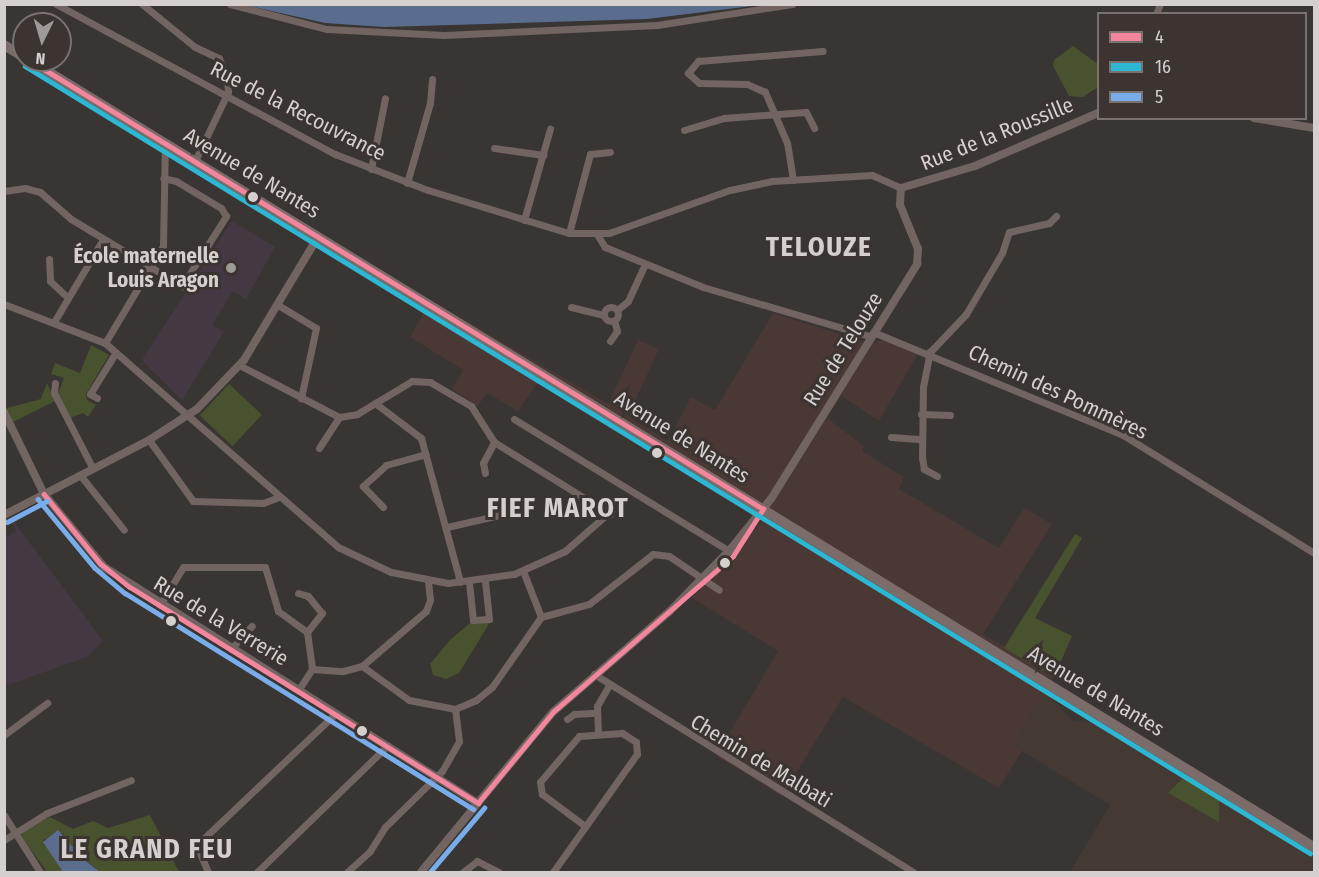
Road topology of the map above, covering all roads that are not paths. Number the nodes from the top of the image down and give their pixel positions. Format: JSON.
{"nodes":[{"id":1,"x":56,"y":4,"type":"edge"},
{"id":2,"x":142,"y":4,"type":"edge"},
{"id":3,"x":230,"y":4,"type":"edge"},
{"id":4,"x":792,"y":4,"type":"edge"},
{"id":5,"x":824,"y":51,"type":"dead end"},
{"id":6,"x":49,"y":72,"type":"edge"},
{"id":7,"x":432,"y":79,"type":"dead end"},
{"id":8,"x":228,"y":92,"type":"junction"},
{"id":9,"x":385,"y":98,"type":"dead end"},
{"id":10,"x":1097,"y":112,"type":"edge"},
{"id":11,"x":777,"y":116,"type":"junction"},
{"id":12,"x":1266,"y":120,"type":"edge"},
{"id":13,"x":814,"y":128,"type":"dead end"},
{"id":14,"x":1314,"y":128,"type":"edge"},
{"id":15,"x":550,"y":129,"type":"dead end"},
{"id":16,"x":684,"y":129,"type":"dead end"},
{"id":17,"x":165,"y":143,"type":"junction"},
{"id":18,"x":494,"y":148,"type":"dead end"},
{"id":19,"x":610,"y":152,"type":"dead end"},
{"id":20,"x":544,"y":155,"type":"junction"},
{"id":21,"x":195,"y":161,"type":"junction"},
{"id":22,"x":371,"y":169,"type":"junction"},
{"id":23,"x":163,"y":178,"type":"junction"},
{"id":24,"x":793,"y":180,"type":"junction"},
{"id":25,"x":407,"y":183,"type":"junction"},
{"id":26,"x":901,"y":188,"type":"junction"},
{"id":27,"x":4,"y":191,"type":"edge"},
{"id":28,"x":1056,"y":216,"type":"dead end"},
{"id":29,"x":524,"y":220,"type":"junction"},
{"id":30,"x":569,"y":233,"type":"junction"},
{"id":31,"x":598,"y":236,"type":"junction"},
{"id":32,"x":318,"y":237,"type":"junction"},
{"id":33,"x":103,"y":239,"type":"junction"},
{"id":34,"x":49,"y":259,"type":"dead end"},
{"id":35,"x":645,"y":264,"type":"junction"},
{"id":36,"x":151,"y":268,"type":"junction"},
{"id":37,"x":67,"y":297,"type":"junction"},
{"id":38,"x":4,"y":302,"type":"edge"},
{"id":39,"x":278,"y":305,"type":"junction"},
{"id":40,"x":571,"y":307,"type":"dead end"},
{"id":41,"x":617,"y":310,"type":"junction"},
{"id":42,"x":604,"y":315,"type":"junction"},
{"id":43,"x":614,"y":320,"type":"junction"},
{"id":44,"x":54,"y":322,"type":"junction"},
{"id":45,"x":872,"y":334,"type":"junction"},
{"id":46,"x":610,"y":341,"type":"dead end"},
{"id":47,"x":105,"y":343,"type":"junction"},
{"id":48,"x":116,"y":352,"type":"junction"},
{"id":49,"x":930,"y":352,"type":"junction"},
{"id":50,"x":239,"y":365,"type":"junction"},
{"id":51,"x":55,"y":383,"type":"dead end"},
{"id":52,"x":97,"y":398,"type":"dead end"},
{"id":53,"x":301,"y":398,"type":"junction"},
{"id":54,"x":375,"y":403,"type":"junction"},
{"id":55,"x":4,"y":412,"type":"edge"},
{"id":56,"x":921,"y":414,"type":"junction"},
{"id":57,"x":950,"y":415,"type":"dead end"},
{"id":58,"x":188,"y":416,"type":"junction"},
{"id":59,"x":339,"y":417,"type":"junction"},
{"id":60,"x":514,"y":419,"type":"dead end"},
{"id":61,"x":891,"y":437,"type":"dead end"},
{"id":62,"x":922,"y":439,"type":"junction"},
{"id":63,"x":149,"y":441,"type":"junction"},
{"id":64,"x":494,"y":442,"type":"junction"},
{"id":65,"x":319,"y":448,"type":"dead end"},
{"id":66,"x":426,"y":454,"type":"junction"},
{"id":67,"x":93,"y":469,"type":"junction"},
{"id":68,"x":485,"y":472,"type":"dead end"},
{"id":69,"x":80,"y":476,"type":"junction"},
{"id":70,"x":937,"y":476,"type":"dead end"},
{"id":71,"x":44,"y":494,"type":"junction"},
{"id":72,"x":279,"y":497,"type":"junction"},
{"id":73,"x":623,"y":500,"type":"dead end"},
{"id":74,"x":382,"y":507,"type":"dead end"},
{"id":75,"x":763,"y":509,"type":"junction"},
{"id":76,"x":4,"y":514,"type":"edge"},
{"id":77,"x":504,"y":514,"type":"dead end"},
{"id":78,"x":610,"y":514,"type":"junction"},
{"id":79,"x":755,"y":519,"type":"junction"},
{"id":80,"x":447,"y":526,"type":"junction"},
{"id":81,"x":124,"y":530,"type":"dead end"},
{"id":82,"x":729,"y":551,"type":"junction"},
{"id":83,"x":1314,"y":553,"type":"edge"},
{"id":84,"x":523,"y":571,"type":"junction"},
{"id":85,"x":703,"y":578,"type":"junction"},
{"id":86,"x":485,"y":580,"type":"junction"},
{"id":87,"x":428,"y":581,"type":"junction"},
{"id":88,"x":460,"y":582,"type":"junction"},
{"id":89,"x":469,"y":582,"type":"junction"},
{"id":90,"x":719,"y":590,"type":"dead end"},
{"id":91,"x":298,"y":592,"type":"dead end"},
{"id":92,"x":160,"y":605,"type":"junction"},
{"id":93,"x":541,"y":617,"type":"junction"},
{"id":94,"x":252,"y":626,"type":"dead end"},
{"id":95,"x":307,"y":632,"type":"junction"},
{"id":96,"x":231,"y":649,"type":"junction"},
{"id":97,"x":362,"y":666,"type":"junction"},
{"id":98,"x":312,"y":669,"type":"junction"},
{"id":99,"x":594,"y":674,"type":"junction"},
{"id":100,"x":608,"y":687,"type":"junction"},
{"id":101,"x":299,"y":690,"type":"junction"},
{"id":102,"x":47,"y":703,"type":"dead end"},
{"id":103,"x":455,"y":709,"type":"junction"},
{"id":104,"x":596,"y":712,"type":"junction"},
{"id":105,"x":336,"y":713,"type":"junction"},
{"id":106,"x":567,"y":719,"type":"dead end"},
{"id":107,"x":598,"y":734,"type":"junction"},
{"id":108,"x":4,"y":735,"type":"edge"},
{"id":109,"x":388,"y":745,"type":"junction"},
{"id":110,"x":438,"y":776,"type":"junction"},
{"id":111,"x":131,"y":780,"type":"dead end"},
{"id":112,"x":478,"y":803,"type":"junction"},
{"id":113,"x":4,"y":815,"type":"edge"},
{"id":114,"x":585,"y":826,"type":"junction"},
{"id":115,"x":13,"y":834,"type":"junction"},
{"id":116,"x":4,"y":840,"type":"edge"},
{"id":117,"x":1314,"y":847,"type":"edge"},
{"id":118,"x":40,"y":873,"type":"edge"},
{"id":119,"x":208,"y":873,"type":"edge"},
{"id":120,"x":257,"y":873,"type":"edge"},
{"id":121,"x":347,"y":873,"type":"edge"},
{"id":122,"x":421,"y":873,"type":"edge"},
{"id":123,"x":463,"y":873,"type":"edge"},
{"id":124,"x":499,"y":873,"type":"edge"},
{"id":125,"x":553,"y":873,"type":"edge"},
{"id":126,"x":913,"y":873,"type":"edge"}],
"edges":[{"from":1,"to":8,"type":"street","name":"Rue de la Recouvrance"},
{"from":2,"to":8,"type":"street"},
{"from":3,"to":4,"type":"street"},
{"from":5,"to":11,"type":"street"},
{"from":6,"to":17,"type":"main road","name":"Avenue de Nantes"},
{"from":7,"to":25,"type":"street"},
{"from":8,"to":21,"type":"street"},
{"from":8,"to":22,"type":"street","name":"Rue de la Recouvrance"},
{"from":9,"to":22,"type":"street"},
{"from":10,"to":26,"type":"street","name":"Rue de la Roussille"},
{"from":11,"to":13,"type":"street"},
{"from":11,"to":16,"type":"street"},
{"from":11,"to":24,"type":"street"},
{"from":12,"to":14,"type":"street"},
{"from":15,"to":20,"type":"street"},
{"from":17,"to":21,"type":"main road","name":"Avenue de Nantes"},
{"from":17,"to":23,"type":"street"},
{"from":18,"to":20,"type":"street"},
{"from":19,"to":30,"type":"street"},
{"from":20,"to":29,"type":"street"},
{"from":21,"to":32,"type":"main road","name":"Avenue de Nantes"},
{"from":22,"to":25,"type":"street","name":"Rue de la Recouvrance"},
{"from":23,"to":36,"type":"street"},
{"from":23,"to":36,"type":"street"},
{"from":24,"to":26,"type":"street","name":"Rue de la Roussille"},
{"from":24,"to":31,"type":"street","name":"Rue de la Roussille"},
{"from":25,"to":29,"type":"street","name":"Rue de la Recouvrance"},
{"from":26,"to":45,"type":"street","name":"Rue de Telouze"},
{"from":27,"to":33,"type":"street"},
{"from":28,"to":49,"type":"street"},
{"from":29,"to":30,"type":"street","name":"Rue de la Recouvrance"},
{"from":30,"to":31,"type":"street","name":"Rue de la Recouvrance"},
{"from":31,"to":35,"type":"street"},
{"from":32,"to":39,"type":"street"},
{"from":32,"to":75,"type":"main road","name":"Avenue de Nantes"},
{"from":33,"to":36,"type":"street"},
{"from":33,"to":37,"type":"street"},
{"from":34,"to":37,"type":"street"},
{"from":35,"to":41,"type":"street"},
{"from":35,"to":45,"type":"street"},
{"from":36,"to":47,"type":"street"},
{"from":37,"to":44,"type":"street"},
{"from":38,"to":44,"type":"street"},
{"from":39,"to":50,"type":"street"},
{"from":39,"to":53,"type":"street"},
{"from":40,"to":42,"type":"street"},
{"from":41,"to":42,"type":"street"},
{"from":41,"to":43,"type":"street"},
{"from":42,"to":43,"type":"street"},
{"from":43,"to":46,"type":"street"},
{"from":44,"to":47,"type":"street"},
{"from":45,"to":49,"type":"street","name":"Chemin des Pommères"},
{"from":45,"to":75,"type":"street","name":"Rue de Telouze"},
{"from":47,"to":48,"type":"street"},
{"from":48,"to":52,"type":"street"},
{"from":48,"to":58,"type":"street"},
{"from":49,"to":56,"type":"street"},
{"from":49,"to":83,"type":"street","name":"Chemin des Pommères"},
{"from":50,"to":53,"type":"street"},
{"from":50,"to":58,"type":"street"},
{"from":51,"to":67,"type":"street"},
{"from":53,"to":59,"type":"street"},
{"from":54,"to":59,"type":"street"},
{"from":54,"to":64,"type":"street"},
{"from":54,"to":66,"type":"street"},
{"from":55,"to":71,"type":"street","name":"Rue de la Verrerie"},
{"from":56,"to":57,"type":"street"},
{"from":56,"to":62,"type":"street"},
{"from":58,"to":63,"type":"street"},
{"from":58,"to":72,"type":"street"},
{"from":59,"to":65,"type":"street"},
{"from":60,"to":82,"type":"street"},
{"from":61,"to":62,"type":"street"},
{"from":62,"to":70,"type":"street"},
{"from":63,"to":67,"type":"street"},
{"from":63,"to":72,"type":"street"},
{"from":64,"to":68,"type":"street"},
{"from":64,"to":78,"type":"street"},
{"from":66,"to":74,"type":"street"},
{"from":66,"to":80,"type":"street"},
{"from":67,"to":69,"type":"street"},
{"from":69,"to":71,"type":"street"},
{"from":69,"to":81,"type":"street"},
{"from":71,"to":76,"type":"street"},
{"from":71,"to":92,"type":"street","name":"Rue de la Verrerie"},
{"from":72,"to":87,"type":"street"},
{"from":73,"to":78,"type":"street"},
{"from":75,"to":79,"type":"street","name":"Rue de Telouze"},
{"from":75,"to":117,"type":"main road","name":"Avenue de Nantes"},
{"from":77,"to":80,"type":"street"},
{"from":78,"to":84,"type":"street"},
{"from":79,"to":82,"type":"street","name":"Rue de Telouze"},
{"from":79,"to":85,"type":"street","name":"Rue de Telouze"},
{"from":80,"to":88,"type":"street"},
{"from":82,"to":85,"type":"street","name":"Rue de Telouze"},
{"from":84,"to":86,"type":"street"},
{"from":84,"to":93,"type":"street"},
{"from":85,"to":90,"type":"street"},
{"from":85,"to":93,"type":"street"},
{"from":85,"to":99,"type":"street","name":"Rue de Telouze"},
{"from":86,"to":89,"type":"street"},
{"from":86,"to":89,"type":"street"},
{"from":87,"to":88,"type":"street"},
{"from":87,"to":97,"type":"street"},
{"from":88,"to":89,"type":"street"},
{"from":91,"to":95,"type":"street"},
{"from":92,"to":95,"type":"street"},
{"from":92,"to":96,"type":"street","name":"Rue de la Verrerie"},
{"from":93,"to":103,"type":"street"},
{"from":94,"to":96,"type":"street"},
{"from":95,"to":98,"type":"street"},
{"from":96,"to":101,"type":"street","name":"Rue de la Verrerie"},
{"from":97,"to":98,"type":"street"},
{"from":97,"to":103,"type":"street"},
{"from":98,"to":101,"type":"street"},
{"from":99,"to":100,"type":"street","name":"Chemin de Malbati"},
{"from":99,"to":112,"type":"street","name":"Rue de Telouze"},
{"from":100,"to":104,"type":"street"},
{"from":100,"to":126,"type":"street","name":"Chemin de Malbati"},
{"from":101,"to":105,"type":"street","name":"Rue de la Verrerie"},
{"from":102,"to":108,"type":"street"},
{"from":103,"to":110,"type":"street"},
{"from":104,"to":106,"type":"street"},
{"from":104,"to":107,"type":"street"},
{"from":105,"to":109,"type":"street","name":"Rue de la Verrerie"},
{"from":105,"to":119,"type":"street"},
{"from":107,"to":114,"type":"street"},
{"from":107,"to":114,"type":"street"},
{"from":109,"to":110,"type":"street","name":"Rue de la Verrerie"},
{"from":109,"to":120,"type":"street"},
{"from":110,"to":112,"type":"street","name":"Rue de la Verrerie"},
{"from":110,"to":121,"type":"street"},
{"from":111,"to":115,"type":"street"},
{"from":112,"to":122,"type":"street","name":"Rue de Telouze"},
{"from":113,"to":115,"type":"street"},
{"from":114,"to":125,"type":"street"},
{"from":115,"to":116,"type":"street"},
{"from":115,"to":118,"type":"street"},
{"from":123,"to":124,"type":"street"}]}
